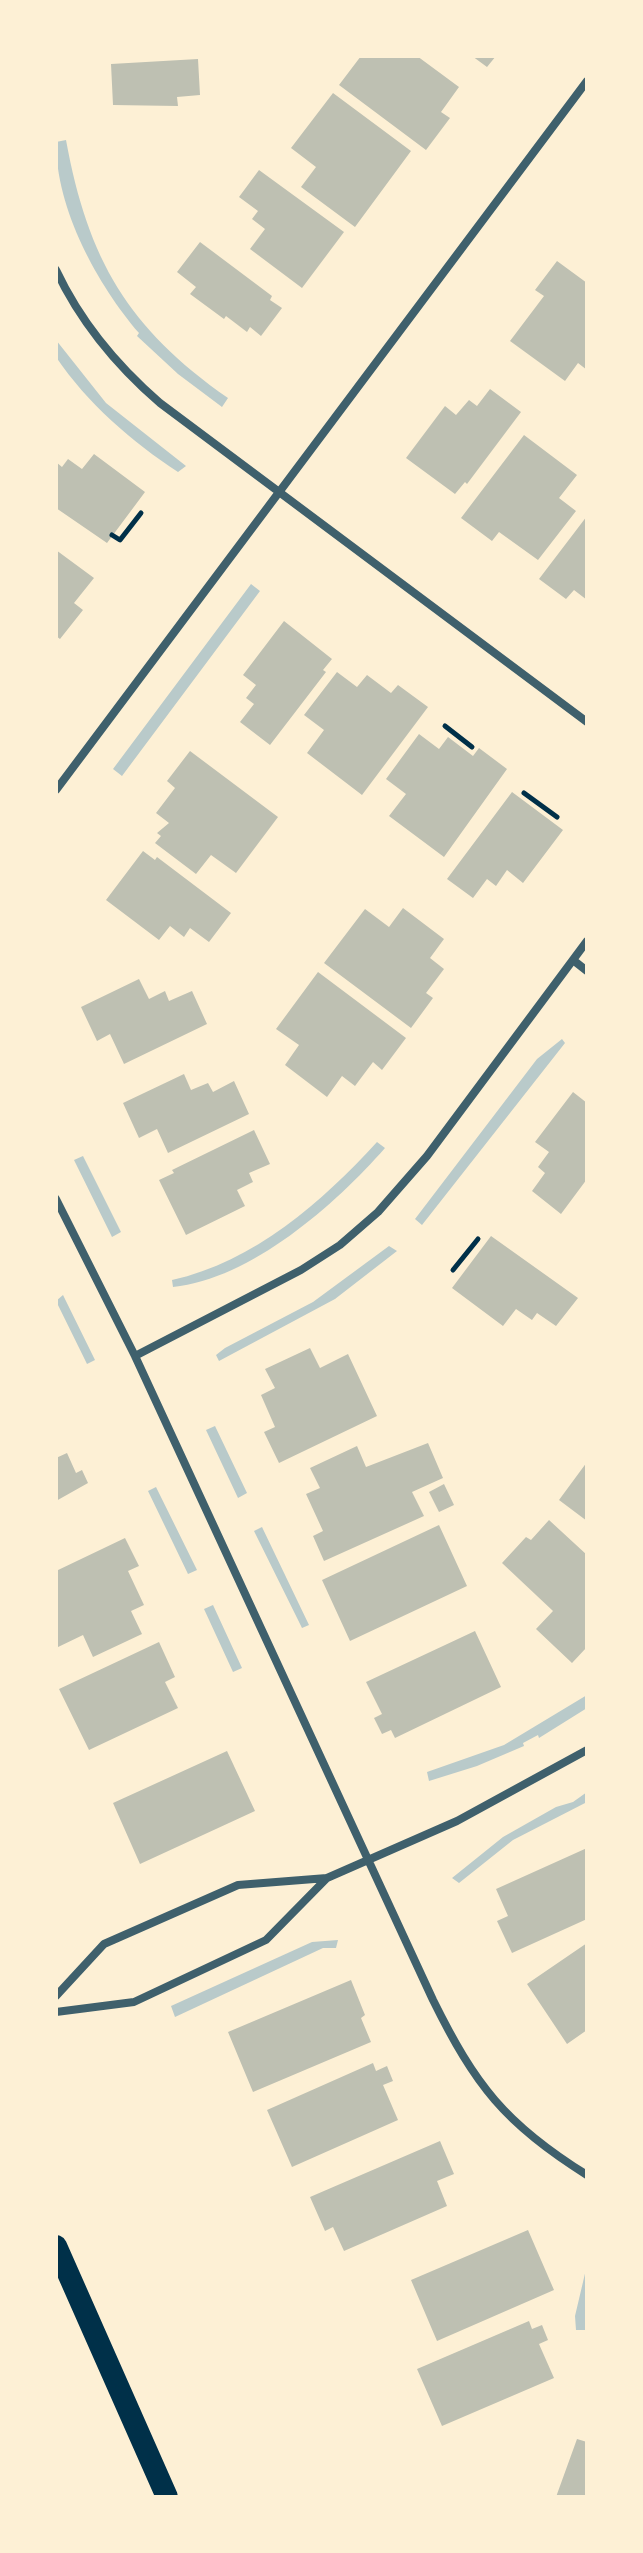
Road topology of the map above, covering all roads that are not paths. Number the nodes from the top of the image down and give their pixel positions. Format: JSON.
{"nodes":[{"id":1,"x":587,"y":81,"type":"edge"},
{"id":2,"x":56,"y":270,"type":"edge"},
{"id":3,"x":280,"y":492,"type":"junction"},
{"id":4,"x":587,"y":722,"type":"edge"},
{"id":5,"x":56,"y":790,"type":"edge"},
{"id":6,"x":587,"y":941,"type":"edge"},
{"id":7,"x":573,"y":960,"type":"junction"},
{"id":8,"x":587,"y":971,"type":"edge"},
{"id":9,"x":56,"y":1199,"type":"edge"},
{"id":10,"x":135,"y":1356,"type":"junction"},
{"id":11,"x":587,"y":1750,"type":"edge"},
{"id":12,"x":368,"y":1859,"type":"junction"},
{"id":13,"x":327,"y":1878,"type":"junction"},
{"id":14,"x":56,"y":1996,"type":"edge"},
{"id":15,"x":56,"y":2012,"type":"edge"},
{"id":16,"x":587,"y":2175,"type":"edge"},
{"id":17,"x":56,"y":2246,"type":"edge"},
{"id":18,"x":167,"y":2497,"type":"edge"}],
"edges":[{"from":1,"to":3,"type":"street"},
{"from":2,"to":3,"type":"street"},
{"from":3,"to":4,"type":"street"},
{"from":3,"to":5,"type":"street"},
{"from":6,"to":7,"type":"street"},
{"from":7,"to":8,"type":"street"},
{"from":7,"to":10,"type":"street"},
{"from":9,"to":10,"type":"street"},
{"from":10,"to":12,"type":"street"},
{"from":11,"to":12,"type":"street"},
{"from":12,"to":13,"type":"street"},
{"from":12,"to":16,"type":"street"},
{"from":13,"to":14,"type":"street"},
{"from":13,"to":15,"type":"street"},
{"from":17,"to":18,"type":"highway"}]}
